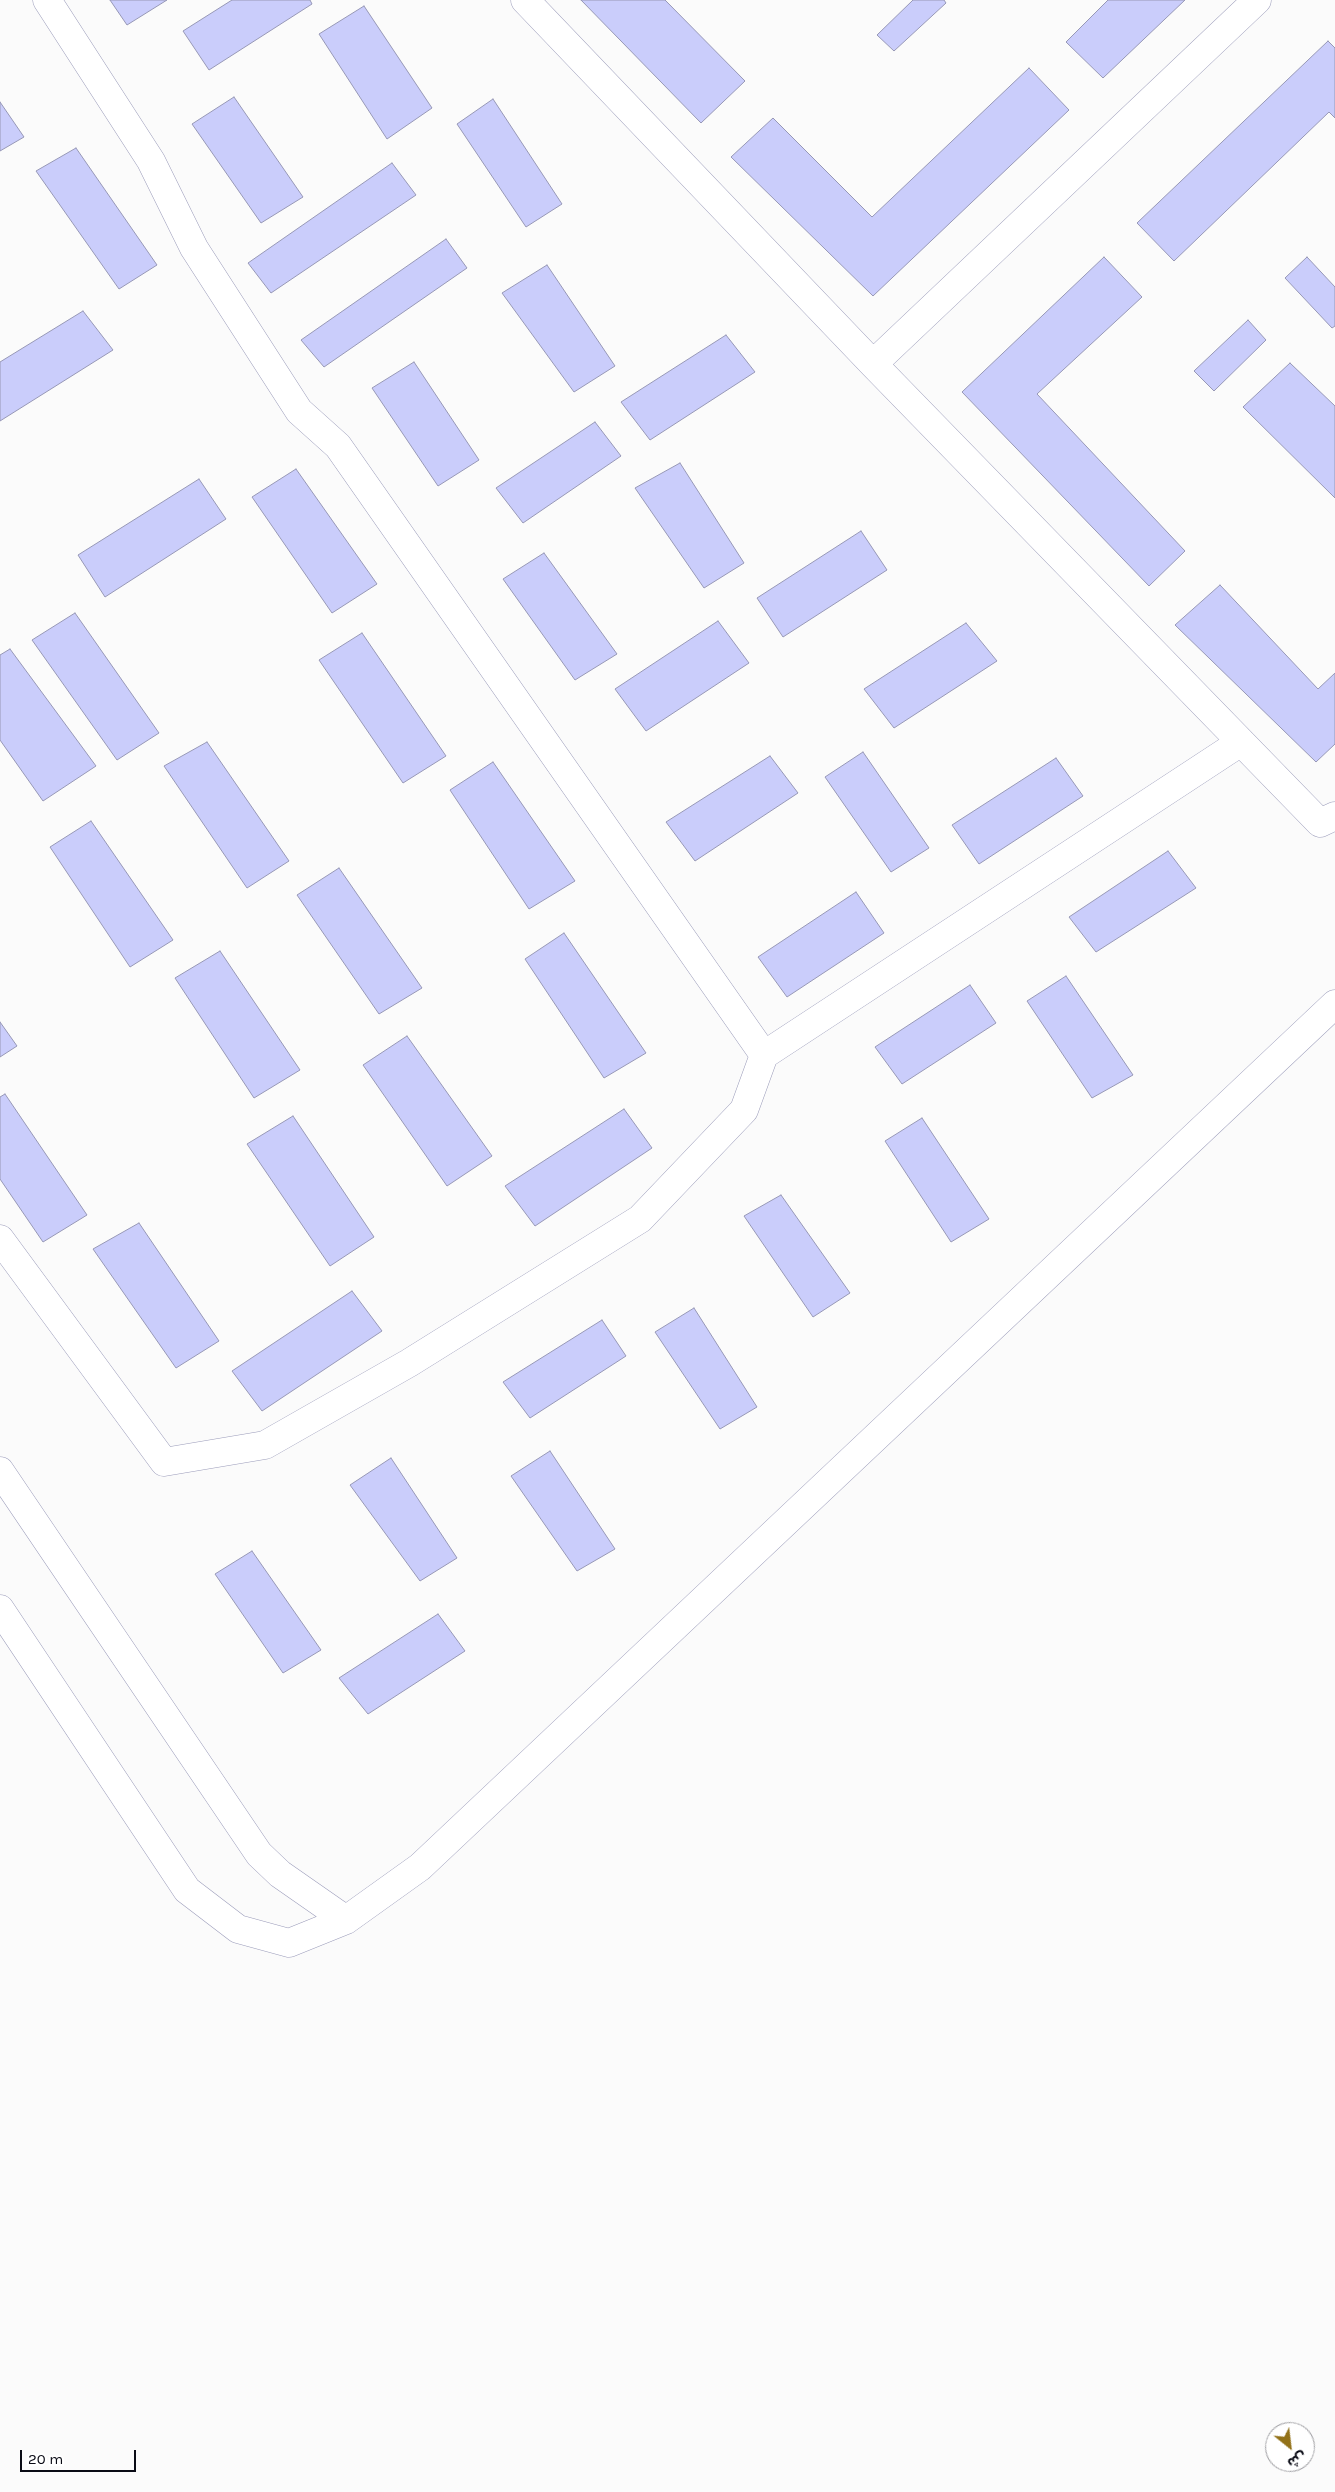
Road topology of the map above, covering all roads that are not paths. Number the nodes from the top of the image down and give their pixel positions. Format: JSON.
{"nodes":[{"id":1,"x":47,"y":0,"type":"edge"},
{"id":2,"x":525,"y":0,"type":"edge"},
{"id":3,"x":1257,"y":0,"type":"edge"},
{"id":4,"x":873,"y":364,"type":"junction"},
{"id":5,"x":1241,"y":742,"type":"junction"},
{"id":6,"x":1335,"y":816,"type":"edge"},
{"id":7,"x":1335,"y":1004,"type":"edge"},
{"id":8,"x":764,"y":1055,"type":"junction"},
{"id":9,"x":0,"y":1239,"type":"edge"},
{"id":10,"x":0,"y":1471,"type":"edge"},
{"id":11,"x":0,"y":1609,"type":"edge"},
{"id":12,"x":346,"y":1920,"type":"junction"}],
"edges":[{"from":1,"to":8,"type":"street"},
{"from":2,"to":4,"type":"street"},
{"from":3,"to":4,"type":"street"},
{"from":4,"to":5,"type":"street"},
{"from":5,"to":6,"type":"street"},
{"from":5,"to":8,"type":"street"},
{"from":7,"to":12,"type":"street"},
{"from":8,"to":9,"type":"street"},
{"from":10,"to":12,"type":"street"},
{"from":11,"to":12,"type":"street"}]}
